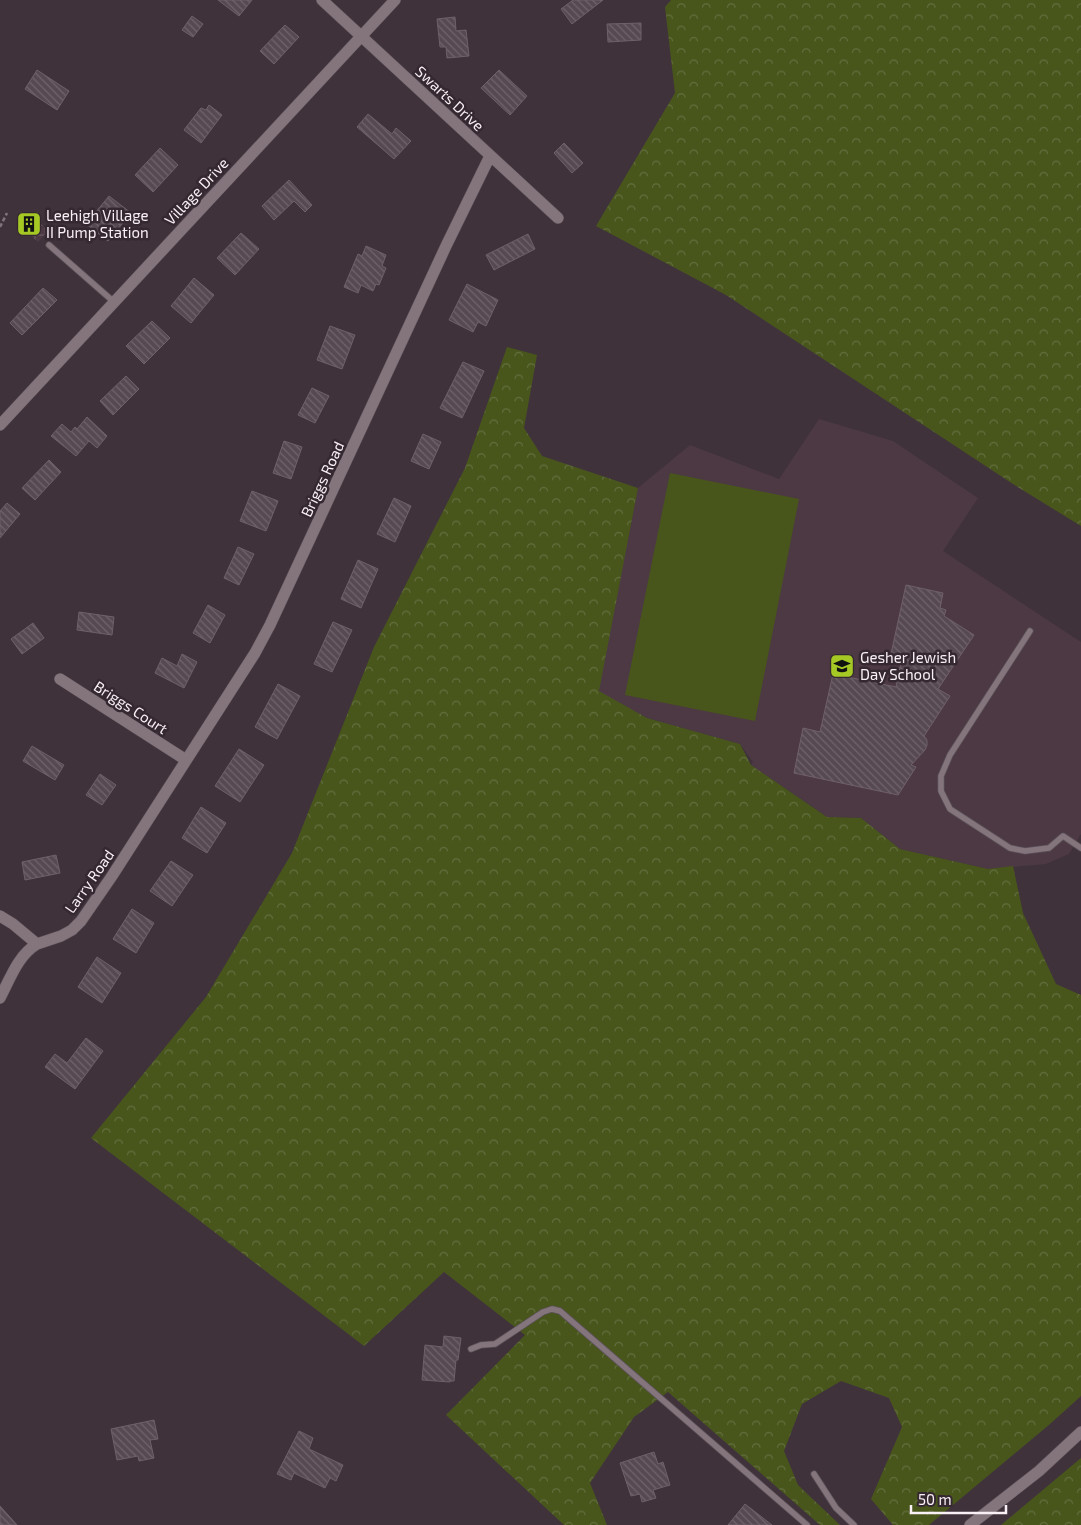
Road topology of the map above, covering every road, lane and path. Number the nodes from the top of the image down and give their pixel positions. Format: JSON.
{"nodes":[{"id":1,"x":322,"y":0,"type":"edge"},
{"id":2,"x":395,"y":0,"type":"edge"},
{"id":3,"x":362,"y":36,"type":"junction"},
{"id":4,"x":490,"y":156,"type":"junction"},
{"id":5,"x":7,"y":213,"type":"dead end"},
{"id":6,"x":558,"y":218,"type":"dead end"},
{"id":7,"x":0,"y":227,"type":"edge"},
{"id":8,"x":49,"y":245,"type":"dead end"},
{"id":9,"x":114,"y":302,"type":"junction"},
{"id":10,"x":0,"y":425,"type":"edge"},
{"id":11,"x":1030,"y":631,"type":"dead end"},
{"id":12,"x":60,"y":679,"type":"dead end"},
{"id":13,"x":186,"y":760,"type":"junction"},
{"id":14,"x":159,"y":803,"type":"joint"},
{"id":15,"x":1081,"y":848,"type":"edge"},
{"id":16,"x":0,"y":916,"type":"edge"},
{"id":17,"x":37,"y":944,"type":"junction"},
{"id":18,"x":0,"y":998,"type":"edge"},
{"id":19,"x":470,"y":1349,"type":"dead end"},
{"id":20,"x":1081,"y":1432,"type":"edge"},
{"id":21,"x":814,"y":1474,"type":"dead end"},
{"id":22,"x":807,"y":1525,"type":"edge"},
{"id":23,"x":854,"y":1525,"type":"edge"},
{"id":24,"x":970,"y":1525,"type":"edge"}],
"edges":[{"from":1,"to":3,"type":"street","name":"Swarts Drive"},
{"from":2,"to":3,"type":"street","name":"Village Drive"},
{"from":3,"to":4,"type":"street","name":"Swarts Drive"},
{"from":3,"to":9,"type":"street","name":"Village Drive"},
{"from":4,"to":6,"type":"street","name":"Swarts Drive"},
{"from":4,"to":13,"type":"street","name":"Briggs Road"},
{"from":5,"to":7,"type":"path"},
{"from":8,"to":9,"type":"lane"},
{"from":9,"to":10,"type":"street","name":"Village Drive"},
{"from":11,"to":15,"type":"lane"},
{"from":12,"to":13,"type":"street","name":"Briggs Court"},
{"from":13,"to":14,"type":"street","name":"Briggs Road"},
{"from":14,"to":17,"type":"street","name":"Larry Road"},
{"from":16,"to":17,"type":"street"},
{"from":17,"to":18,"type":"street"},
{"from":19,"to":22,"type":"lane"},
{"from":20,"to":24,"type":"street"},
{"from":21,"to":23,"type":"lane"}]}
